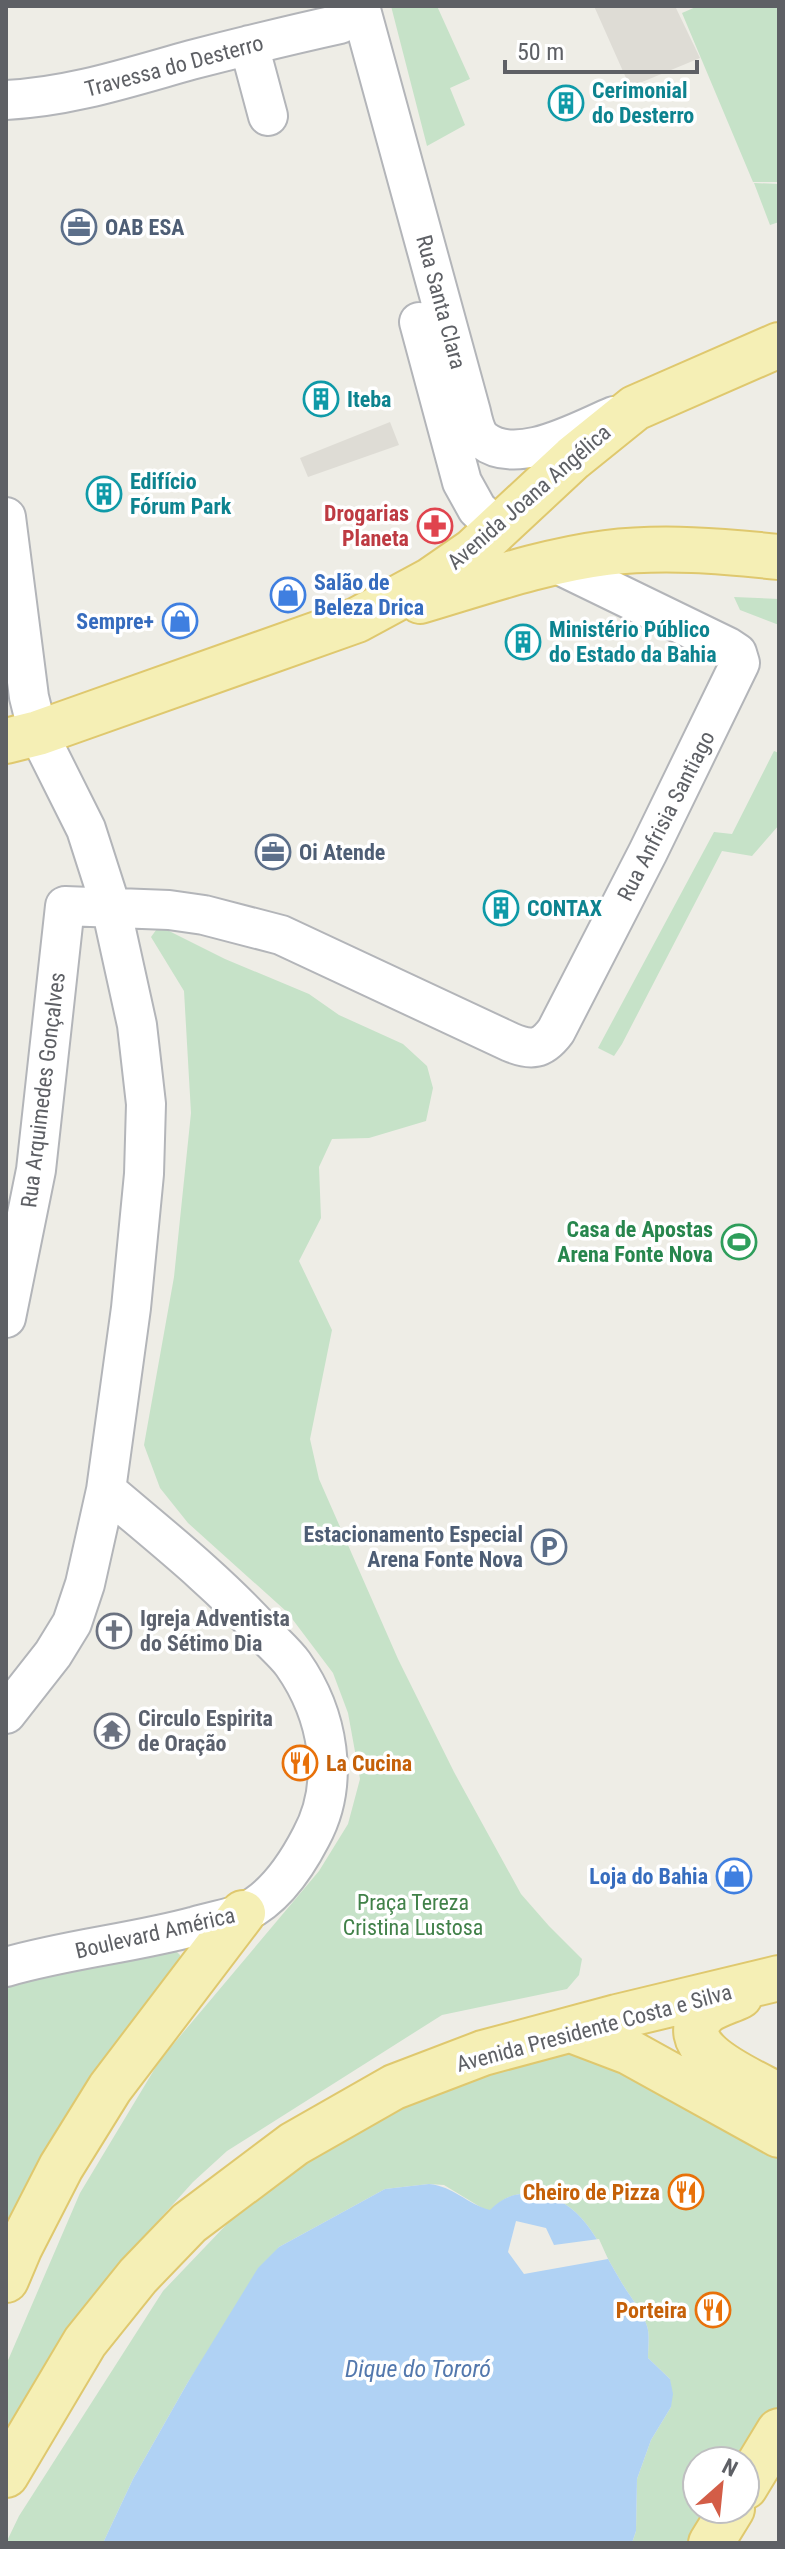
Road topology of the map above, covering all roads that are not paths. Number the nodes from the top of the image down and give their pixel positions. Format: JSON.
{"nodes":[{"id":1,"x":345,"y":12,"type":"edge"},
{"id":2,"x":249,"y":45,"type":"junction"},
{"id":3,"x":6,"y":100,"type":"edge"},
{"id":4,"x":268,"y":116,"type":"dead end"},
{"id":5,"x":779,"y":345,"type":"edge"},
{"id":6,"x":635,"y":408,"type":"junction"},
{"id":7,"x":6,"y":517,"type":"edge"},
{"id":8,"x":497,"y":528,"type":"junction"},
{"id":9,"x":779,"y":557,"type":"edge"},
{"id":10,"x":553,"y":562,"type":"junction"},
{"id":11,"x":357,"y":620,"type":"junction"},
{"id":12,"x":22,"y":737,"type":"edge"},
{"id":13,"x":111,"y":907,"type":"junction"},
{"id":14,"x":21,"y":1167,"type":"edge"},
{"id":15,"x":6,"y":1318,"type":"edge"},
{"id":16,"x":106,"y":1490,"type":"junction"},
{"id":17,"x":6,"y":1714,"type":"edge"},
{"id":18,"x":243,"y":1913,"type":"junction"},
{"id":19,"x":6,"y":1967,"type":"edge"},
{"id":20,"x":779,"y":1979,"type":"edge"},
{"id":21,"x":571,"y":2030,"type":"junction"},
{"id":22,"x":779,"y":2096,"type":"edge"},
{"id":23,"x":779,"y":2135,"type":"edge"},
{"id":24,"x":6,"y":2280,"type":"edge"},
{"id":25,"x":779,"y":2431,"type":"edge"},
{"id":26,"x":761,"y":2461,"type":"edge"},
{"id":27,"x":6,"y":2475,"type":"edge"},
{"id":28,"x":722,"y":2525,"type":"edge"},
{"id":29,"x":711,"y":2543,"type":"edge"}],
"edges":[{"from":1,"to":2,"type":"street","name":"Travessa do Desterro"},
{"from":1,"to":6,"type":"street","name":"Rua Santa Clara"},
{"from":1,"to":8,"type":"street","name":"Rua Santa Clara"},
{"from":2,"to":3,"type":"street","name":"Travessa do Desterro"},
{"from":2,"to":4,"type":"street"},
{"from":5,"to":6,"type":"main road","name":"Avenida Joana Angélica"},
{"from":6,"to":8,"type":"main road","name":"Avenida Joana Angélica"},
{"from":7,"to":12,"type":"street"},
{"from":8,"to":10,"type":"main road"},
{"from":8,"to":11,"type":"main road","name":"Avenida Joana Angélica"},
{"from":9,"to":10,"type":"main road"},
{"from":10,"to":11,"type":"main road"},
{"from":10,"to":13,"type":"street","name":"Rua Anfrisia Santiago"},
{"from":11,"to":12,"type":"main road","name":"Avenida Joana Angélica"},
{"from":12,"to":13,"type":"street"},
{"from":13,"to":14,"type":"street","name":"Rua Arquimedes Gonçalves"},
{"from":13,"to":16,"type":"street"},
{"from":14,"to":15,"type":"street","name":"Rua Arquimedes Gonçalves"},
{"from":16,"to":17,"type":"street"},
{"from":16,"to":18,"type":"street","name":"Boulevard América"},
{"from":18,"to":19,"type":"street","name":"Boulevard América"},
{"from":18,"to":24,"type":"main road"},
{"from":20,"to":21,"type":"main road","name":"Avenida Presidente Costa e Silva"},
{"from":20,"to":22,"type":"main road"},
{"from":21,"to":23,"type":"main road"},
{"from":21,"to":27,"type":"main road","name":"Avenida Presidente Costa e Silva"},
{"from":25,"to":26,"type":"main road"},
{"from":28,"to":29,"type":"main road"}]}
